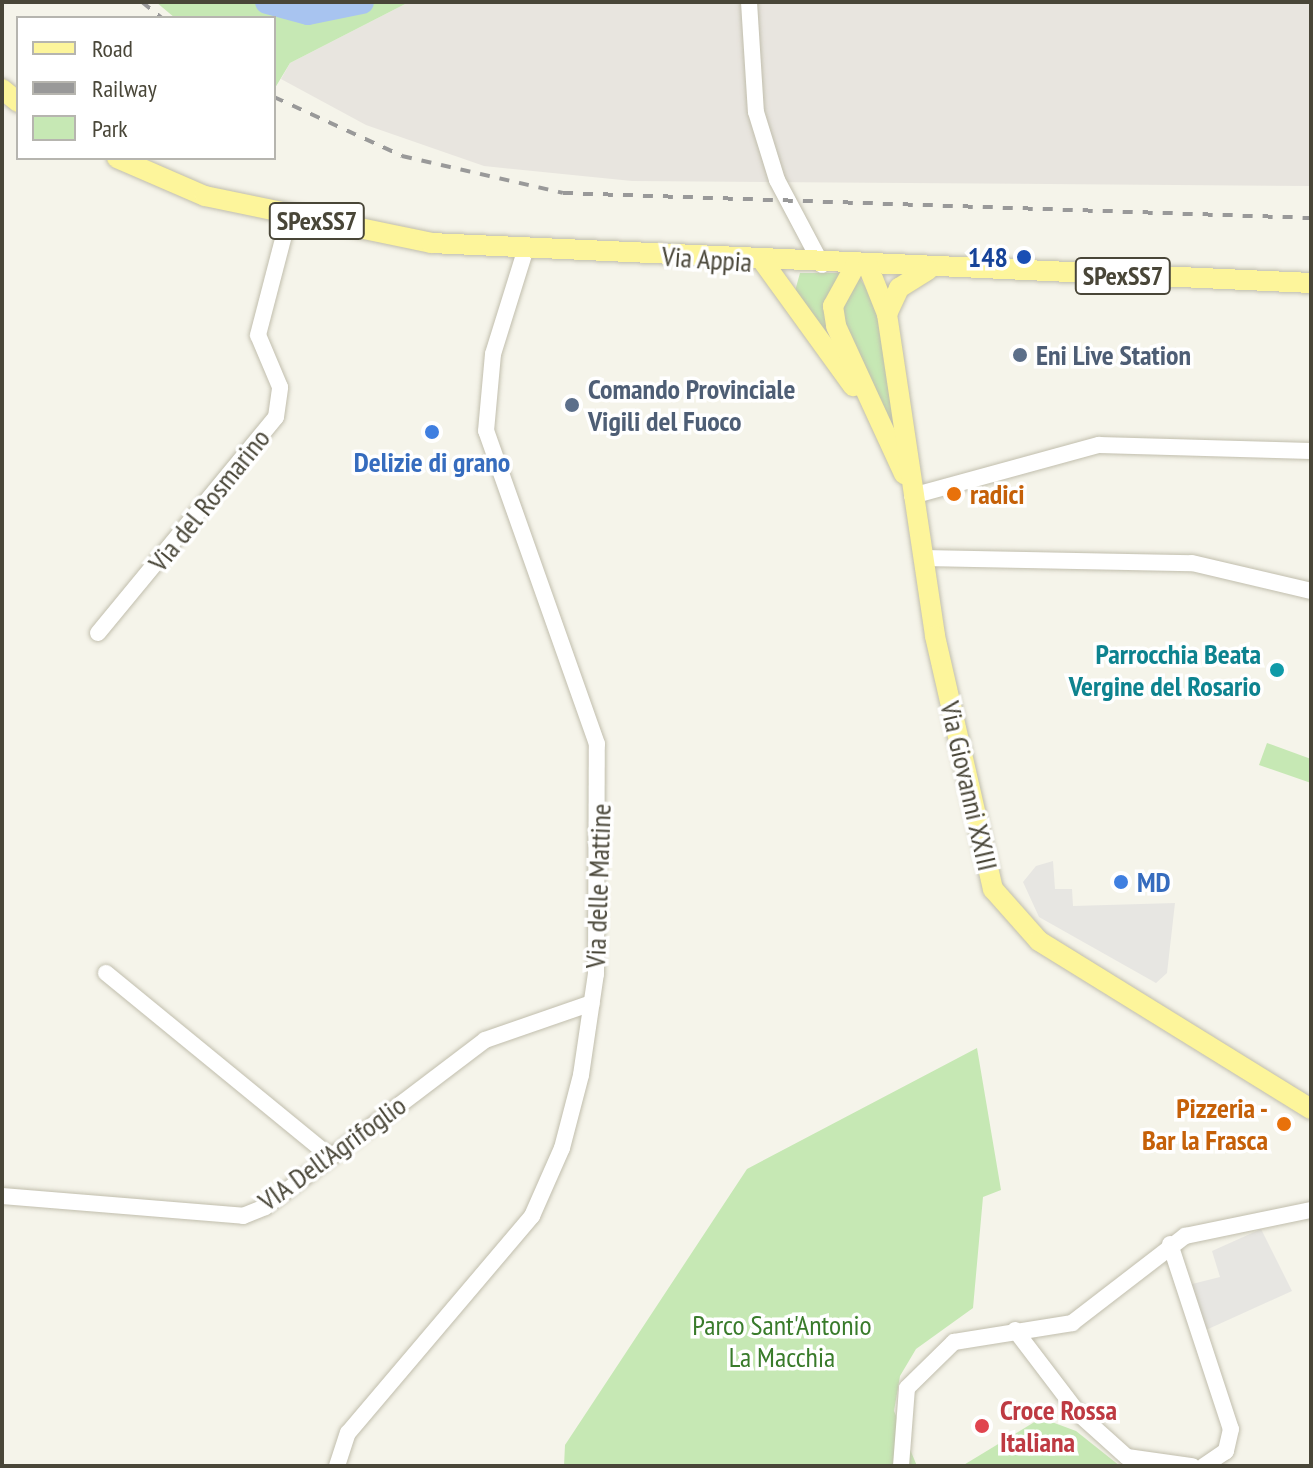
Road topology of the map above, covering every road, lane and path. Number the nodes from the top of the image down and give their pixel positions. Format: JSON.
{"nodes":[{"id":1,"x":749,"y":2,"type":"edge"},
{"id":2,"x":122,"y":160,"type":"edge"},
{"id":3,"x":289,"y":216,"type":"junction"},
{"id":4,"x":525,"y":251,"type":"junction"},
{"id":5,"x":764,"y":263,"type":"junction"},
{"id":6,"x":822,"y":265,"type":"junction"},
{"id":7,"x":862,"y":266,"type":"junction"},
{"id":8,"x":936,"y":268,"type":"junction"},
{"id":9,"x":1311,"y":283,"type":"edge"},
{"id":10,"x":887,"y":314,"type":"junction"},
{"id":11,"x":882,"y":427,"type":"junction"},
{"id":12,"x":1311,"y":451,"type":"edge"},
{"id":13,"x":912,"y":492,"type":"junction"},
{"id":14,"x":923,"y":558,"type":"junction"},
{"id":15,"x":1311,"y":591,"type":"edge"},
{"id":16,"x":98,"y":633,"type":"dead end"},
{"id":17,"x":106,"y":973,"type":"dead end"},
{"id":18,"x":592,"y":1003,"type":"junction"},
{"id":19,"x":1311,"y":1109,"type":"edge"},
{"id":20,"x":328,"y":1155,"type":"junction"},
{"id":21,"x":2,"y":1196,"type":"edge"},
{"id":22,"x":1311,"y":1210,"type":"edge"},
{"id":23,"x":1170,"y":1244,"type":"junction"},
{"id":24,"x":1015,"y":1330,"type":"junction"},
{"id":25,"x":337,"y":1466,"type":"edge"},
{"id":26,"x":901,"y":1466,"type":"edge"},
{"id":27,"x":1192,"y":1466,"type":"edge"},
{"id":28,"x":1204,"y":1466,"type":"edge"}],
"edges":[{"from":1,"to":6,"type":"street"},
{"from":2,"to":3,"type":"main road","name":"Via Appia","number":"SPexSS7"},
{"from":3,"to":4,"type":"main road","name":"Via Appia","number":"SPexSS7"},
{"from":3,"to":16,"type":"street","name":"Via del Rosmarino"},
{"from":4,"to":5,"type":"main road","name":"Via Appia","number":"SPexSS7"},
{"from":4,"to":18,"type":"street","name":"Via delle Mattine"},
{"from":5,"to":6,"type":"main road","name":"Via Appia","number":"SPexSS7"},
{"from":5,"to":11,"type":"main road"},
{"from":6,"to":7,"type":"main road","name":"Via Appia","number":"SPexSS7"},
{"from":7,"to":8,"type":"main road","name":"Via Appia","number":"SPexSS7"},
{"from":7,"to":10,"type":"main road"},
{"from":7,"to":11,"type":"main road"},
{"from":8,"to":9,"type":"main road","name":"Via Appia","number":"SPexSS7"},
{"from":8,"to":10,"type":"main road"},
{"from":10,"to":13,"type":"main road"},
{"from":11,"to":13,"type":"main road"},
{"from":12,"to":13,"type":"street"},
{"from":13,"to":14,"type":"main road","name":"Via Giovanni XXIII"},
{"from":14,"to":15,"type":"street"},
{"from":14,"to":19,"type":"main road","name":"Via Giovanni XXIII"},
{"from":17,"to":20,"type":"street"},
{"from":18,"to":20,"type":"street","name":"VIA Dell'Agrifoglio"},
{"from":18,"to":25,"type":"street","name":"Via delle Mattine"},
{"from":20,"to":21,"type":"street","name":"VIA Dell'Agrifoglio"},
{"from":22,"to":23,"type":"street"},
{"from":23,"to":24,"type":"street"},
{"from":23,"to":28,"type":"street"},
{"from":24,"to":26,"type":"street"},
{"from":24,"to":27,"type":"street"}]}
